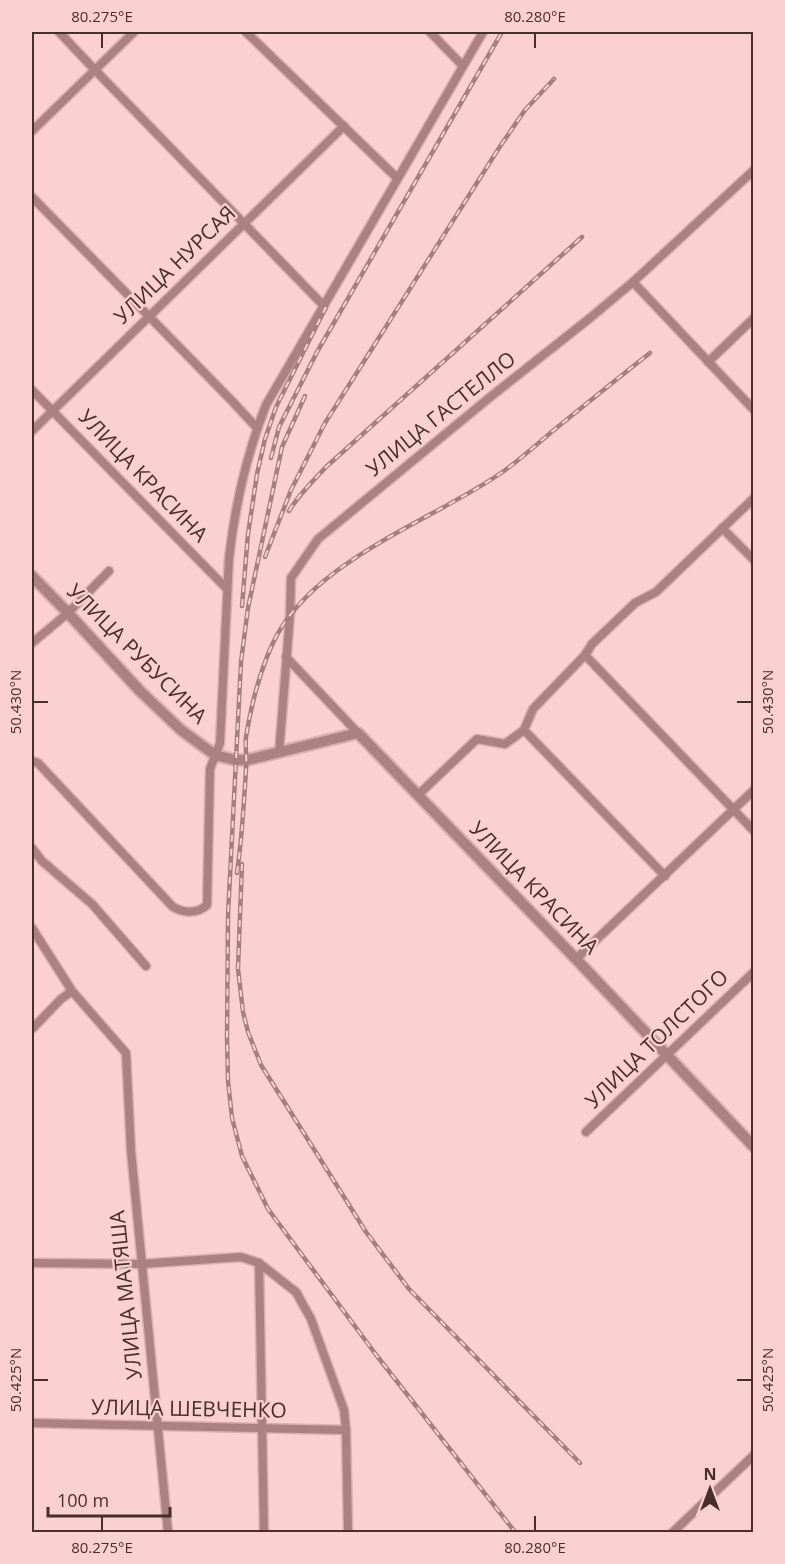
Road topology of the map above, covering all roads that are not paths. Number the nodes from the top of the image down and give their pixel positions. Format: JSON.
{"nodes":[{"id":1,"x":59,"y":32,"type":"edge"},
{"id":2,"x":134,"y":32,"type":"edge"},
{"id":3,"x":246,"y":32,"type":"edge"},
{"id":4,"x":430,"y":32,"type":"edge"},
{"id":5,"x":483,"y":32,"type":"edge"},
{"id":6,"x":464,"y":66,"type":"junction"},
{"id":7,"x":94,"y":69,"type":"junction"},
{"id":8,"x":344,"y":126,"type":"junction"},
{"id":9,"x":32,"y":131,"type":"edge"},
{"id":10,"x":753,"y":170,"type":"edge"},
{"id":11,"x":397,"y":178,"type":"junction"},
{"id":12,"x":32,"y":197,"type":"edge"},
{"id":13,"x":244,"y":223,"type":"junction"},
{"id":14,"x":633,"y":282,"type":"junction"},
{"id":15,"x":323,"y":305,"type":"junction"},
{"id":16,"x":148,"y":316,"type":"junction"},
{"id":17,"x":753,"y":318,"type":"edge"},
{"id":18,"x":708,"y":362,"type":"junction"},
{"id":19,"x":32,"y":390,"type":"edge"},
{"id":20,"x":753,"y":410,"type":"edge"},
{"id":21,"x":52,"y":411,"type":"junction"},
{"id":22,"x":257,"y":428,"type":"junction"},
{"id":23,"x":32,"y":431,"type":"edge"},
{"id":24,"x":753,"y":498,"type":"edge"},
{"id":25,"x":722,"y":528,"type":"junction"},
{"id":26,"x":753,"y":560,"type":"edge"},
{"id":27,"x":109,"y":570,"type":"dead end"},
{"id":28,"x":32,"y":576,"type":"edge"},
{"id":29,"x":227,"y":589,"type":"junction"},
{"id":30,"x":68,"y":613,"type":"junction"},
{"id":31,"x":32,"y":643,"type":"edge"},
{"id":32,"x":585,"y":655,"type":"junction"},
{"id":33,"x":286,"y":657,"type":"junction"},
{"id":34,"x":524,"y":730,"type":"junction"},
{"id":35,"x":358,"y":733,"type":"junction"},
{"id":36,"x":279,"y":753,"type":"junction"},
{"id":37,"x":215,"y":755,"type":"junction"},
{"id":38,"x":32,"y":761,"type":"edge"},
{"id":39,"x":753,"y":790,"type":"edge"},
{"id":40,"x":418,"y":795,"type":"junction"},
{"id":41,"x":733,"y":810,"type":"junction"},
{"id":42,"x":753,"y":831,"type":"edge"},
{"id":43,"x":32,"y":848,"type":"edge"},
{"id":44,"x":665,"y":876,"type":"junction"},
{"id":45,"x":32,"y":928,"type":"edge"},
{"id":46,"x":576,"y":959,"type":"junction"},
{"id":47,"x":146,"y":966,"type":"dead end"},
{"id":48,"x":753,"y":972,"type":"edge"},
{"id":49,"x":72,"y":991,"type":"junction"},
{"id":50,"x":32,"y":1029,"type":"edge"},
{"id":51,"x":666,"y":1055,"type":"junction"},
{"id":52,"x":586,"y":1132,"type":"dead end"},
{"id":53,"x":753,"y":1147,"type":"edge"},
{"id":54,"x":32,"y":1263,"type":"edge"},
{"id":55,"x":259,"y":1263,"type":"junction"},
{"id":56,"x":141,"y":1264,"type":"junction"},
{"id":57,"x":32,"y":1424,"type":"edge"},
{"id":58,"x":157,"y":1426,"type":"junction"},
{"id":59,"x":262,"y":1429,"type":"junction"},
{"id":60,"x":346,"y":1430,"type":"junction"},
{"id":61,"x":753,"y":1455,"type":"edge"},
{"id":62,"x":168,"y":1533,"type":"edge"},
{"id":63,"x":264,"y":1533,"type":"edge"},
{"id":64,"x":348,"y":1533,"type":"edge"},
{"id":65,"x":673,"y":1533,"type":"edge"}],
"edges":[{"from":1,"to":7,"type":"street"},
{"from":2,"to":7,"type":"street"},
{"from":3,"to":8,"type":"street"},
{"from":4,"to":6,"type":"street"},
{"from":5,"to":6,"type":"street"},
{"from":6,"to":11,"type":"street"},
{"from":7,"to":9,"type":"street"},
{"from":7,"to":13,"type":"street"},
{"from":8,"to":11,"type":"street"},
{"from":8,"to":13,"type":"street","name":"УЛИЦА НУРСАЯ"},
{"from":10,"to":14,"type":"street","name":"УЛИЦА ГАСТЕЛЛО"},
{"from":11,"to":15,"type":"street"},
{"from":12,"to":16,"type":"street"},
{"from":13,"to":15,"type":"street"},
{"from":13,"to":16,"type":"street","name":"УЛИЦА НУРСАЯ"},
{"from":14,"to":18,"type":"street"},
{"from":14,"to":33,"type":"street","name":"УЛИЦА ГАСТЕЛЛО"},
{"from":15,"to":22,"type":"street"},
{"from":16,"to":21,"type":"street","name":"УЛИЦА НУРСАЯ"},
{"from":16,"to":22,"type":"street"},
{"from":17,"to":18,"type":"street"},
{"from":18,"to":20,"type":"street"},
{"from":19,"to":21,"type":"street","name":"УЛИЦА КРАСИНА"},
{"from":21,"to":23,"type":"street","name":"УЛИЦА НУРСАЯ"},
{"from":21,"to":29,"type":"street","name":"УЛИЦА КРАСИНА"},
{"from":22,"to":29,"type":"street"},
{"from":24,"to":25,"type":"street"},
{"from":25,"to":26,"type":"street"},
{"from":25,"to":32,"type":"street"},
{"from":27,"to":30,"type":"street"},
{"from":28,"to":30,"type":"street","name":"УЛИЦА РУБУСИНА"},
{"from":29,"to":37,"type":"street"},
{"from":30,"to":31,"type":"street"},
{"from":30,"to":37,"type":"street","name":"УЛИЦА РУБУСИНА"},
{"from":32,"to":34,"type":"street"},
{"from":32,"to":41,"type":"street"},
{"from":33,"to":35,"type":"street","name":"УЛИЦА КРАСИНА"},
{"from":33,"to":36,"type":"street","name":"УЛИЦА ГАСТЕЛЛО"},
{"from":34,"to":40,"type":"street"},
{"from":34,"to":44,"type":"street"},
{"from":35,"to":36,"type":"street","name":"УЛИЦА РУБУСИНА"},
{"from":35,"to":40,"type":"street","name":"УЛИЦА КРАСИНА"},
{"from":36,"to":37,"type":"street","name":"УЛИЦА РУБУСИНА"},
{"from":37,"to":38,"type":"street"},
{"from":39,"to":41,"type":"street"},
{"from":40,"to":46,"type":"street","name":"УЛИЦА КРАСИНА"},
{"from":41,"to":42,"type":"street"},
{"from":41,"to":44,"type":"street"},
{"from":43,"to":47,"type":"street"},
{"from":44,"to":46,"type":"street"},
{"from":45,"to":49,"type":"street"},
{"from":46,"to":51,"type":"street","name":"УЛИЦА КРАСИНА"},
{"from":48,"to":51,"type":"street","name":"УЛИЦА ТОЛСТОГО"},
{"from":49,"to":50,"type":"street"},
{"from":49,"to":56,"type":"street","name":"УЛИЦА МАТЯША"},
{"from":51,"to":52,"type":"street","name":"УЛИЦА ТОЛСТОГО"},
{"from":51,"to":53,"type":"street","name":"УЛИЦА КРАСИНА"},
{"from":54,"to":56,"type":"street"},
{"from":55,"to":56,"type":"street"},
{"from":55,"to":59,"type":"street"},
{"from":55,"to":60,"type":"street"},
{"from":56,"to":58,"type":"street","name":"УЛИЦА МАТЯША"},
{"from":57,"to":58,"type":"street","name":"УЛИЦА ШЕВЧЕНКО"},
{"from":58,"to":59,"type":"street","name":"УЛИЦА ШЕВЧЕНКО"},
{"from":58,"to":62,"type":"street","name":"УЛИЦА МАТЯША"},
{"from":59,"to":60,"type":"street","name":"УЛИЦА ШЕВЧЕНКО"},
{"from":59,"to":63,"type":"street"},
{"from":60,"to":64,"type":"street"},
{"from":61,"to":65,"type":"street"}]}
